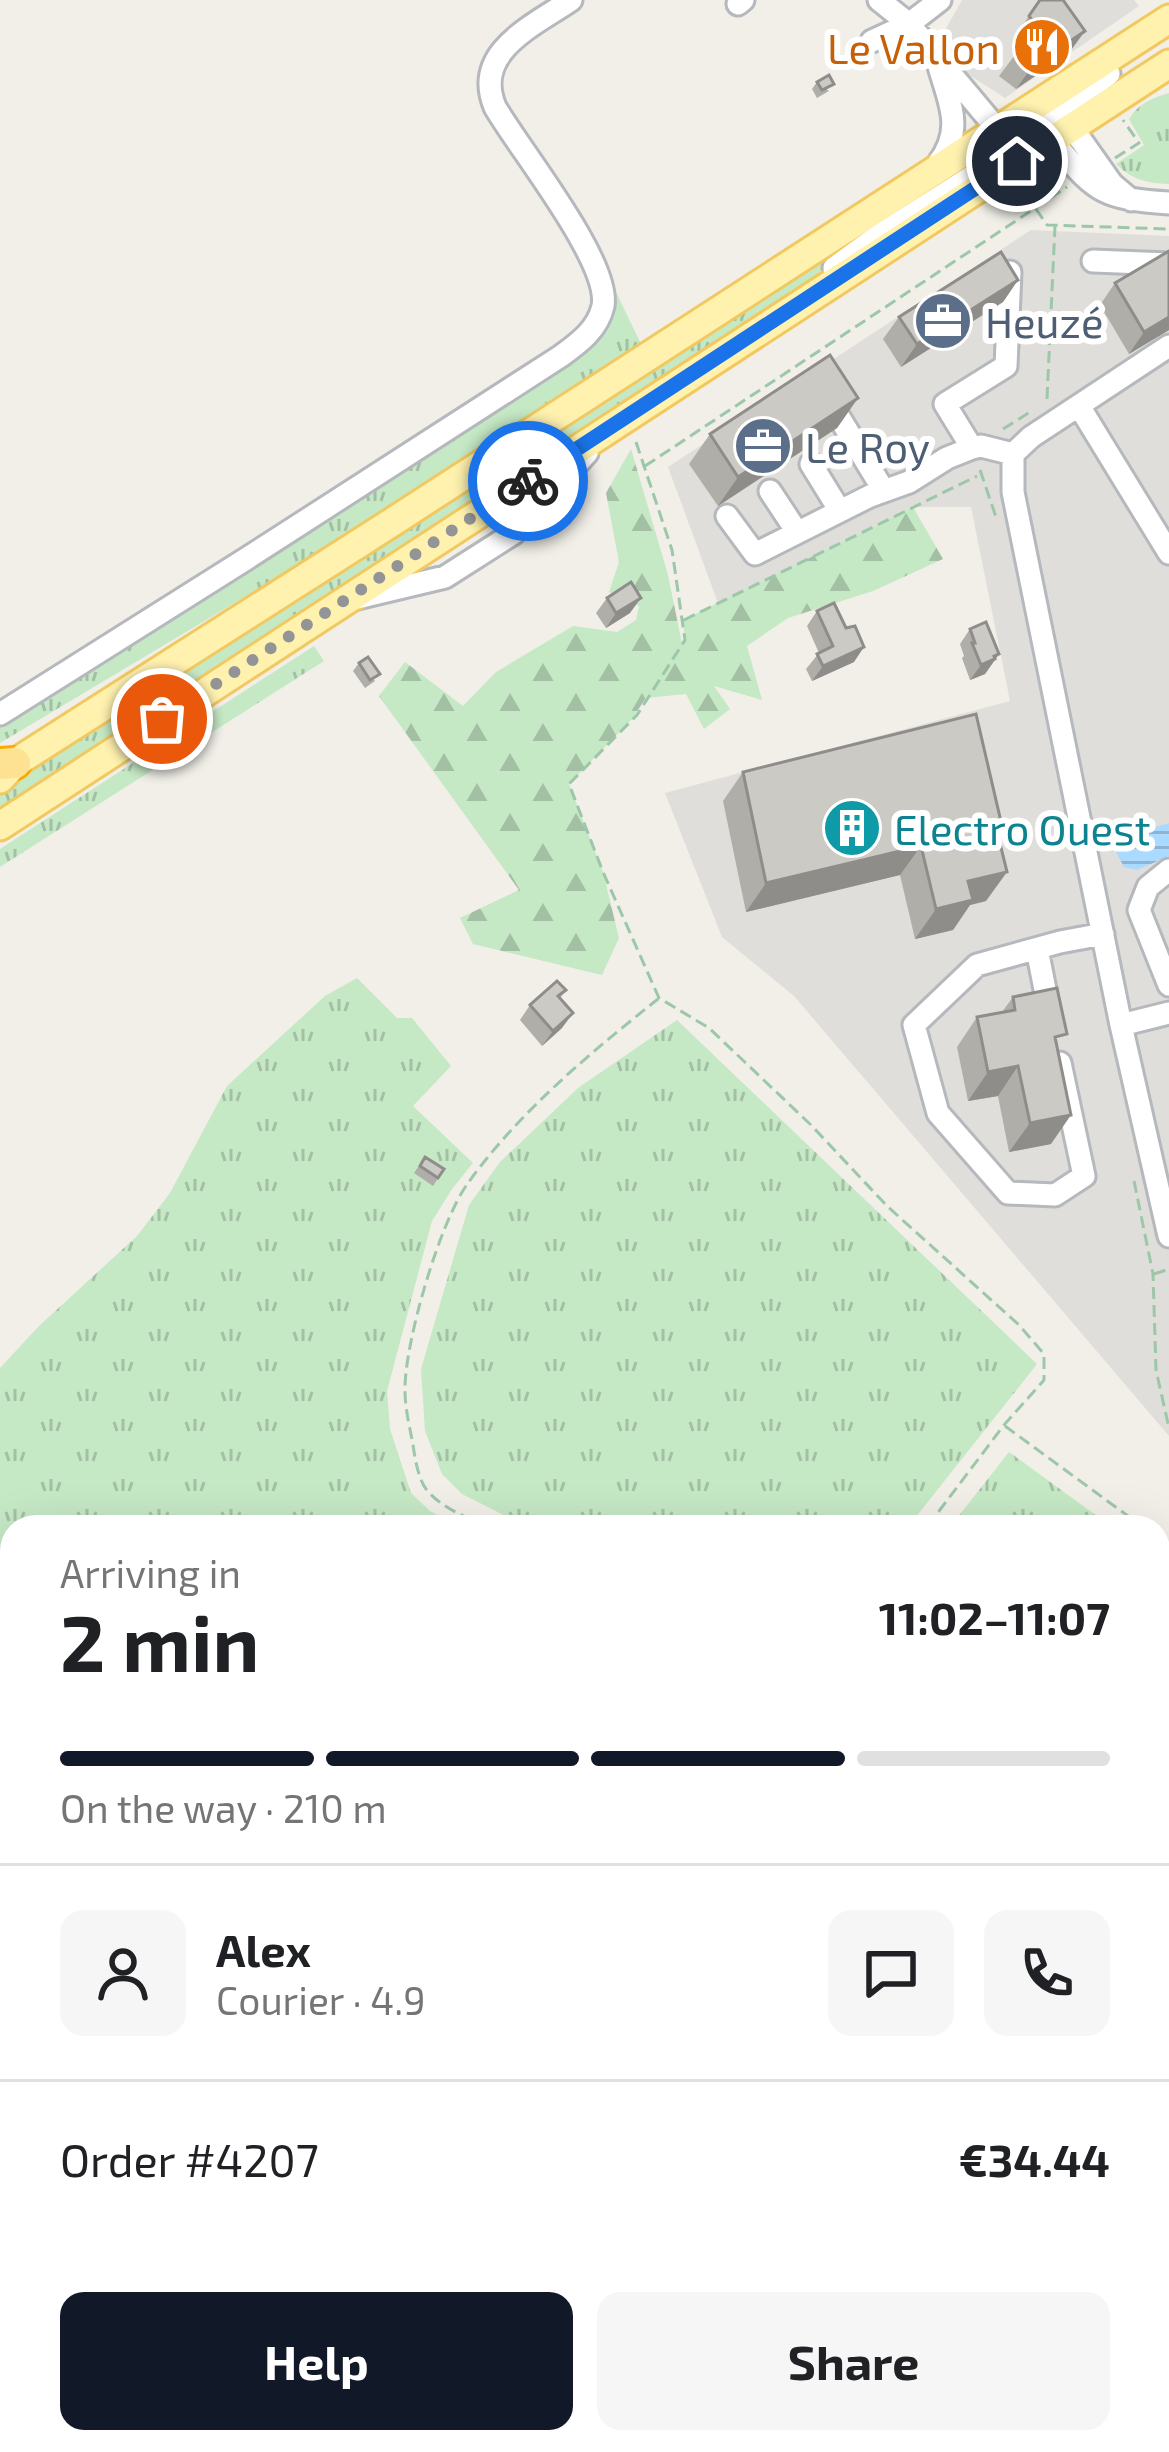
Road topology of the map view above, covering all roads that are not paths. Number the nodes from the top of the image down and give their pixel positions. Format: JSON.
{"nodes":[{"id":1,"x":571,"y":0,"type":"edge"},
{"id":2,"x":879,"y":0,"type":"edge"},
{"id":3,"x":940,"y":0,"type":"edge"},
{"id":4,"x":1169,"y":19,"type":"edge"},
{"id":5,"x":910,"y":24,"type":"junction"},
{"id":6,"x":1169,"y":34,"type":"edge"},
{"id":7,"x":872,"y":41,"type":"dead end"},
{"id":8,"x":937,"y":57,"type":"junction"},
{"id":9,"x":1169,"y":64,"type":"edge"},
{"id":10,"x":1037,"y":126,"type":"junction"},
{"id":11,"x":928,"y":175,"type":"junction"},
{"id":12,"x":1131,"y":200,"type":"junction"},
{"id":13,"x":1169,"y":202,"type":"edge"},
{"id":14,"x":1093,"y":261,"type":"dead end"},
{"id":15,"x":1169,"y":263,"type":"edge"},
{"id":16,"x":1010,"y":272,"type":"edge"},
{"id":17,"x":767,"y":326,"type":"junction"},
{"id":18,"x":1169,"y":346,"type":"edge"},
{"id":19,"x":821,"y":389,"type":"edge"},
{"id":20,"x":1078,"y":406,"type":"junction"},
{"id":21,"x":976,"y":447,"type":"junction"},
{"id":22,"x":1013,"y":454,"type":"junction"},
{"id":23,"x":812,"y":464,"type":"dead end"},
{"id":24,"x":770,"y":491,"type":"dead end"},
{"id":25,"x":884,"y":491,"type":"junction"},
{"id":26,"x":840,"y":511,"type":"junction"},
{"id":27,"x":728,"y":516,"type":"dead end"},
{"id":28,"x":797,"y":532,"type":"junction"},
{"id":29,"x":1169,"y":553,"type":"edge"},
{"id":30,"x":0,"y":714,"type":"edge"},
{"id":31,"x":5,"y":768,"type":"edge"},
{"id":32,"x":0,"y":826,"type":"edge"},
{"id":33,"x":1169,"y":870,"type":"edge"},
{"id":34,"x":1103,"y":934,"type":"junction"},
{"id":35,"x":1036,"y":949,"type":"junction"},
{"id":36,"x":1169,"y":986,"type":"edge"},
{"id":37,"x":1169,"y":1013,"type":"edge"},
{"id":38,"x":1121,"y":1024,"type":"junction"},
{"id":39,"x":1169,"y":1236,"type":"edge"}],
"edges":[{"from":1,"to":30,"type":"street"},
{"from":2,"to":5,"type":"street"},
{"from":3,"to":5,"type":"street"},
{"from":4,"to":10,"type":"main road"},
{"from":5,"to":7,"type":"street"},
{"from":5,"to":8,"type":"street"},
{"from":6,"to":10,"type":"street"},
{"from":8,"to":10,"type":"street"},
{"from":8,"to":11,"type":"street"},
{"from":9,"to":10,"type":"main road"},
{"from":10,"to":11,"type":"main road"},
{"from":10,"to":12,"type":"street"},
{"from":10,"to":12,"type":"street"},
{"from":10,"to":17,"type":"main road"},
{"from":10,"to":17,"type":"street"},
{"from":11,"to":31,"type":"main road"},
{"from":12,"to":13,"type":"street"},
{"from":14,"to":15,"type":"street"},
{"from":16,"to":21,"type":"street"},
{"from":17,"to":32,"type":"main road"},
{"from":18,"to":20,"type":"street"},
{"from":19,"to":25,"type":"street"},
{"from":20,"to":22,"type":"street"},
{"from":20,"to":29,"type":"street"},
{"from":21,"to":22,"type":"street"},
{"from":21,"to":25,"type":"street"},
{"from":22,"to":34,"type":"street"},
{"from":23,"to":26,"type":"street"},
{"from":24,"to":28,"type":"street"},
{"from":25,"to":26,"type":"street"},
{"from":26,"to":28,"type":"street"},
{"from":27,"to":28,"type":"street"},
{"from":33,"to":36,"type":"street"},
{"from":34,"to":35,"type":"street"},
{"from":34,"to":38,"type":"street"},
{"from":35,"to":35,"type":"street"},
{"from":37,"to":38,"type":"street"},
{"from":38,"to":39,"type":"street"}]}
